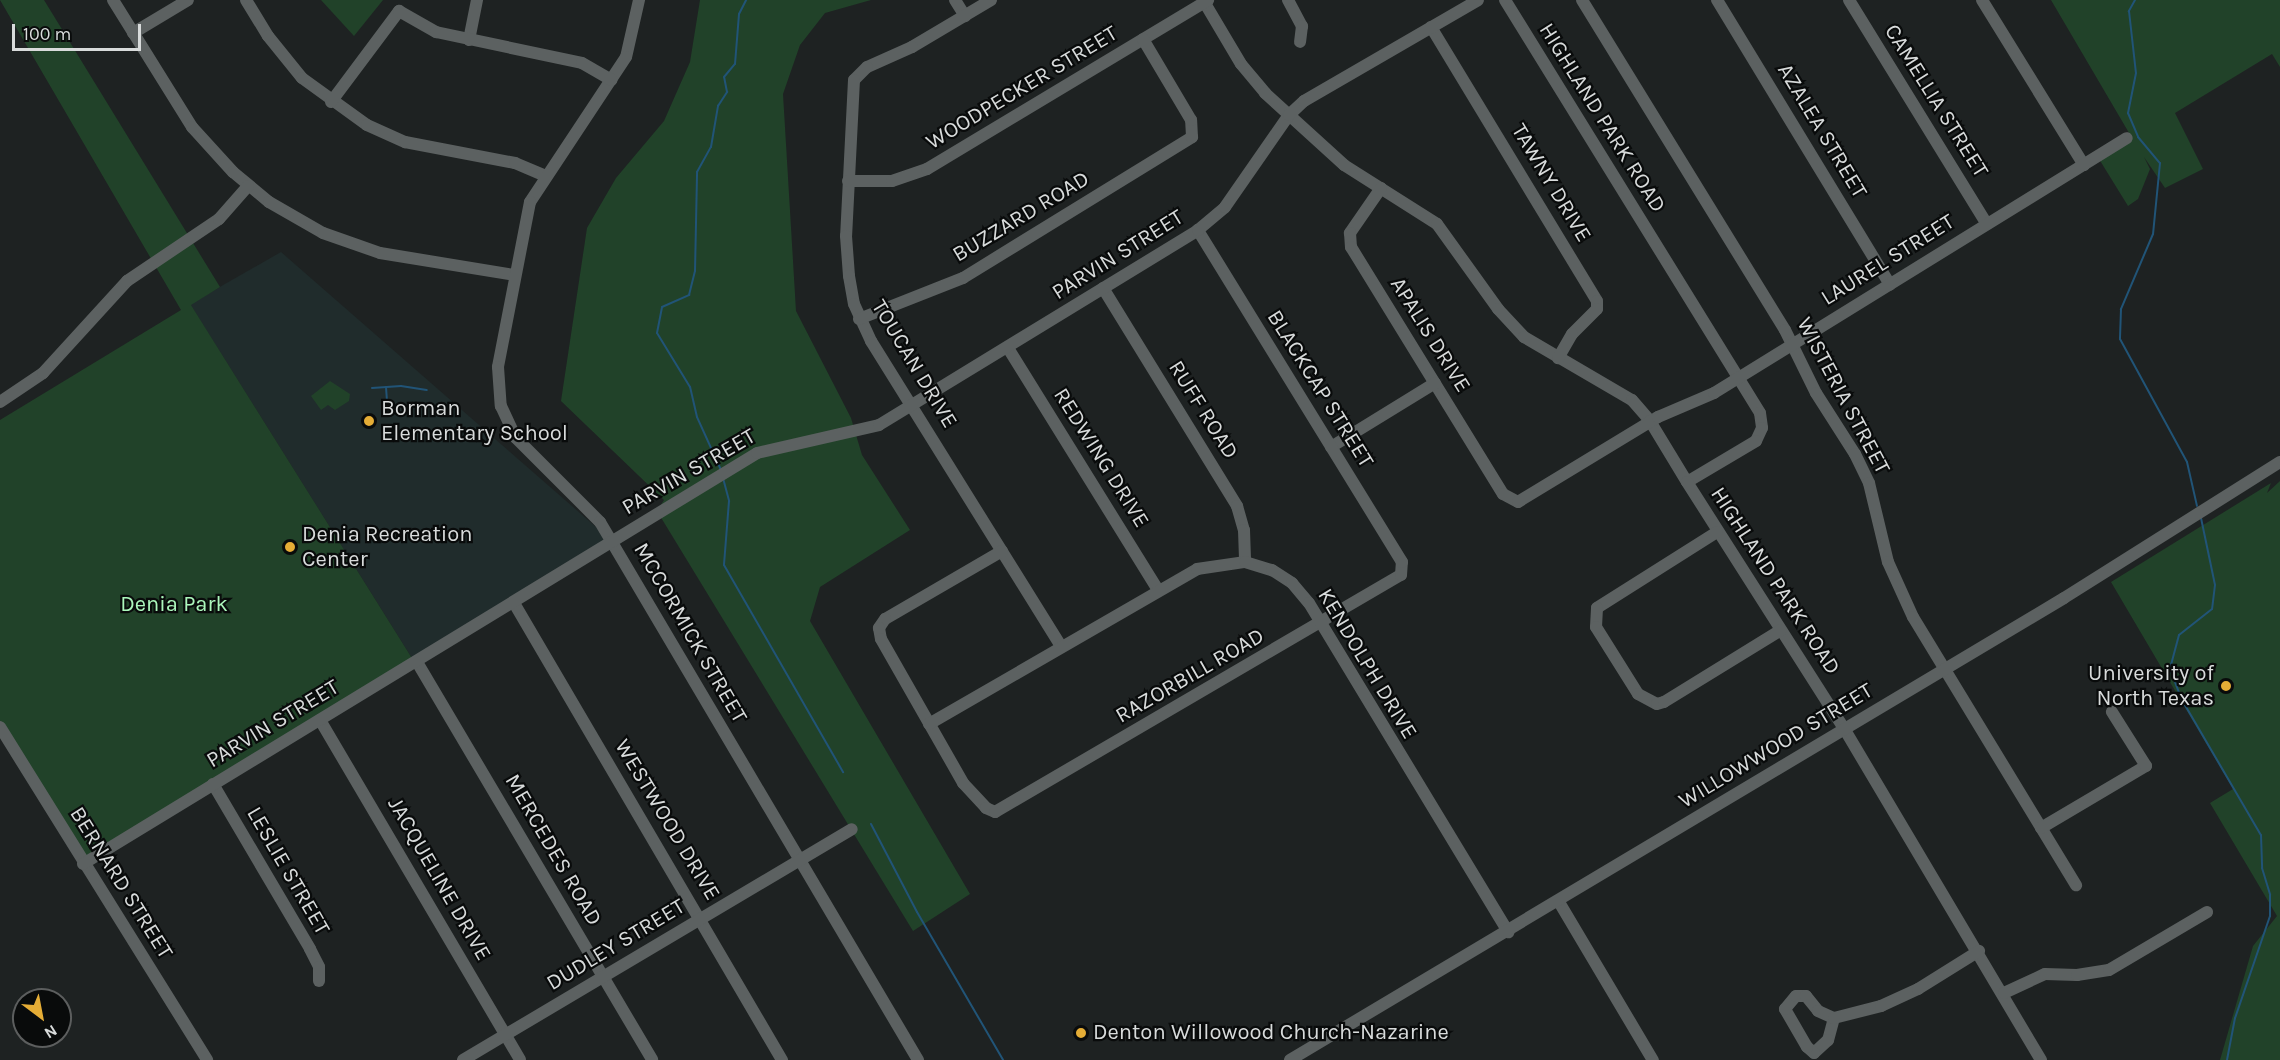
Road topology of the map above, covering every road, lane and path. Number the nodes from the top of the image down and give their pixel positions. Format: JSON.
{"nodes":[{"id":1,"x":113,"y":0,"type":"edge"},
{"id":2,"x":188,"y":0,"type":"edge"},
{"id":3,"x":246,"y":0,"type":"edge"},
{"id":4,"x":477,"y":0,"type":"edge"},
{"id":5,"x":639,"y":0,"type":"edge"},
{"id":6,"x":956,"y":0,"type":"edge"},
{"id":7,"x":991,"y":0,"type":"edge"},
{"id":8,"x":1288,"y":0,"type":"edge"},
{"id":9,"x":1478,"y":0,"type":"edge"},
{"id":10,"x":1505,"y":0,"type":"edge"},
{"id":11,"x":1582,"y":0,"type":"edge"},
{"id":12,"x":1717,"y":0,"type":"edge"},
{"id":13,"x":1849,"y":0,"type":"edge"},
{"id":14,"x":1982,"y":0,"type":"edge"},
{"id":15,"x":1205,"y":1,"type":"edge"},
{"id":16,"x":965,"y":16,"type":"junction"},
{"id":17,"x":1431,"y":27,"type":"junction"},
{"id":18,"x":133,"y":33,"type":"junction"},
{"id":19,"x":1143,"y":39,"type":"junction"},
{"id":20,"x":469,"y":40,"type":"junction"},
{"id":21,"x":1300,"y":42,"type":"dead end"},
{"id":22,"x":612,"y":80,"type":"junction"},
{"id":23,"x":331,"y":102,"type":"junction"},
{"id":24,"x":1289,"y":116,"type":"junction"},
{"id":25,"x":2127,"y":138,"type":"dead end"},
{"id":26,"x":2084,"y":165,"type":"junction"},
{"id":27,"x":545,"y":176,"type":"junction"},
{"id":28,"x":848,"y":181,"type":"junction"},
{"id":29,"x":248,"y":186,"type":"junction"},
{"id":30,"x":1381,"y":188,"type":"junction"},
{"id":31,"x":1987,"y":224,"type":"junction"},
{"id":32,"x":1198,"y":230,"type":"junction"},
{"id":33,"x":514,"y":274,"type":"junction"},
{"id":34,"x":1890,"y":284,"type":"junction"},
{"id":35,"x":1103,"y":288,"type":"junction"},
{"id":36,"x":859,"y":320,"type":"junction"},
{"id":37,"x":1792,"y":344,"type":"junction"},
{"id":38,"x":1008,"y":348,"type":"junction"},
{"id":39,"x":1558,"y":358,"type":"junction"},
{"id":40,"x":1738,"y":378,"type":"junction"},
{"id":41,"x":1435,"y":383,"type":"junction"},
{"id":42,"x":0,"y":402,"type":"edge"},
{"id":43,"x":913,"y":406,"type":"junction"},
{"id":44,"x":1650,"y":421,"type":"junction"},
{"id":45,"x":1331,"y":447,"type":"junction"},
{"id":46,"x":2280,"y":462,"type":"edge"},
{"id":47,"x":1687,"y":482,"type":"junction"},
{"id":48,"x":1513,"y":502,"type":"joint"},
{"id":49,"x":1717,"y":532,"type":"junction"},
{"id":50,"x":612,"y":542,"type":"junction"},
{"id":51,"x":1002,"y":551,"type":"junction"},
{"id":52,"x":1245,"y":562,"type":"junction"},
{"id":53,"x":1404,"y":571,"type":"joint"},
{"id":54,"x":1158,"y":590,"type":"junction"},
{"id":55,"x":514,"y":603,"type":"junction"},
{"id":56,"x":1320,"y":624,"type":"junction"},
{"id":57,"x":1781,"y":630,"type":"junction"},
{"id":58,"x":1061,"y":646,"type":"junction"},
{"id":59,"x":417,"y":662,"type":"junction"},
{"id":60,"x":1946,"y":667,"type":"junction"},
{"id":61,"x":2112,"y":712,"type":"dead end"},
{"id":62,"x":320,"y":720,"type":"junction"},
{"id":63,"x":929,"y":724,"type":"junction"},
{"id":64,"x":0,"y":727,"type":"edge"},
{"id":65,"x":1845,"y":730,"type":"junction"},
{"id":66,"x":213,"y":784,"type":"junction"},
{"id":67,"x":2042,"y":828,"type":"junction"},
{"id":68,"x":852,"y":829,"type":"dead end"},
{"id":69,"x":800,"y":861,"type":"junction"},
{"id":70,"x":83,"y":864,"type":"junction"},
{"id":71,"x":2076,"y":885,"type":"dead end"},
{"id":72,"x":1559,"y":902,"type":"junction"},
{"id":73,"x":2207,"y":912,"type":"dead end"},
{"id":74,"x":702,"y":919,"type":"junction"},
{"id":75,"x":1508,"y":932,"type":"junction"},
{"id":76,"x":1979,"y":951,"type":"junction"},
{"id":77,"x":602,"y":977,"type":"junction"},
{"id":78,"x":319,"y":981,"type":"dead end"},
{"id":79,"x":2004,"y":993,"type":"junction"},
{"id":80,"x":1834,"y":1018,"type":"junction"},
{"id":81,"x":506,"y":1035,"type":"junction"},
{"id":82,"x":207,"y":1060,"type":"edge"},
{"id":83,"x":462,"y":1060,"type":"edge"},
{"id":84,"x":520,"y":1060,"type":"edge"},
{"id":85,"x":652,"y":1060,"type":"edge"},
{"id":86,"x":782,"y":1060,"type":"edge"},
{"id":87,"x":918,"y":1060,"type":"edge"},
{"id":88,"x":1290,"y":1060,"type":"edge"},
{"id":89,"x":1653,"y":1060,"type":"edge"},
{"id":90,"x":2041,"y":1060,"type":"edge"}],
"edges":[{"from":1,"to":18,"type":"street"},
{"from":2,"to":18,"type":"street"},
{"from":3,"to":23,"type":"street"},
{"from":4,"to":20,"type":"street"},
{"from":5,"to":22,"type":"street","name":"MCCORMICK STREET"},
{"from":6,"to":16,"type":"street"},
{"from":7,"to":16,"type":"street"},
{"from":8,"to":21,"type":"street"},
{"from":9,"to":17,"type":"street","name":"PARVIN STREET"},
{"from":10,"to":40,"type":"street","name":"HIGHLAND PARK ROAD"},
{"from":11,"to":37,"type":"street","name":"WISTERIA STREET"},
{"from":12,"to":34,"type":"street","name":"AZALEA STREET"},
{"from":13,"to":31,"type":"street","name":"CAMELLIA STREET"},
{"from":14,"to":26,"type":"street"},
{"from":15,"to":19,"type":"street","name":"WOODPECKER STREET"},
{"from":15,"to":24,"type":"street"},
{"from":16,"to":28,"type":"street","name":"TOUCAN DRIVE"},
{"from":17,"to":24,"type":"street","name":"PARVIN STREET"},
{"from":17,"to":39,"type":"street","name":"TAWNY DRIVE"},
{"from":18,"to":29,"type":"street"},
{"from":19,"to":28,"type":"street","name":"WOODPECKER STREET"},
{"from":19,"to":36,"type":"street","name":"BUZZARD ROAD"},
{"from":20,"to":22,"type":"street"},
{"from":20,"to":23,"type":"street"},
{"from":22,"to":27,"type":"street","name":"MCCORMICK STREET"},
{"from":23,"to":27,"type":"street"},
{"from":24,"to":30,"type":"street"},
{"from":24,"to":32,"type":"street","name":"PARVIN STREET"},
{"from":25,"to":26,"type":"street","name":"LAUREL STREET"},
{"from":26,"to":31,"type":"street","name":"LAUREL STREET"},
{"from":27,"to":33,"type":"street","name":"MCCORMICK STREET"},
{"from":28,"to":36,"type":"street","name":"TOUCAN DRIVE"},
{"from":29,"to":33,"type":"street"},
{"from":29,"to":42,"type":"street"},
{"from":30,"to":39,"type":"street"},
{"from":30,"to":41,"type":"street","name":"APALIS DRIVE"},
{"from":31,"to":34,"type":"street","name":"LAUREL STREET"},
{"from":32,"to":35,"type":"street","name":"PARVIN STREET"},
{"from":32,"to":45,"type":"street","name":"BLACKCAP STREET"},
{"from":33,"to":50,"type":"street","name":"MCCORMICK STREET"},
{"from":34,"to":37,"type":"street","name":"LAUREL STREET"},
{"from":35,"to":38,"type":"street","name":"PARVIN STREET"},
{"from":35,"to":52,"type":"street","name":"RUFF ROAD"},
{"from":36,"to":43,"type":"street","name":"TOUCAN DRIVE"},
{"from":37,"to":40,"type":"street","name":"LAUREL STREET"},
{"from":37,"to":60,"type":"street","name":"WISTERIA STREET"},
{"from":38,"to":43,"type":"street","name":"PARVIN STREET"},
{"from":38,"to":54,"type":"street","name":"REDWING DRIVE"},
{"from":39,"to":44,"type":"street"},
{"from":40,"to":44,"type":"street","name":"LAUREL STREET"},
{"from":40,"to":47,"type":"street","name":"HIGHLAND PARK ROAD"},
{"from":41,"to":45,"type":"street"},
{"from":41,"to":48,"type":"street","name":"APALIS DRIVE"},
{"from":43,"to":50,"type":"street","name":"PARVIN STREET"},
{"from":43,"to":51,"type":"street","name":"TOUCAN DRIVE"},
{"from":44,"to":47,"type":"street"},
{"from":44,"to":48,"type":"street","name":"LAUREL STREET"},
{"from":45,"to":53,"type":"street","name":"BLACKCAP STREET"},
{"from":46,"to":60,"type":"street","name":"WILLOWWOOD STREET"},
{"from":47,"to":49,"type":"street","name":"HIGHLAND PARK ROAD"},
{"from":49,"to":57,"type":"street","name":"HIGHLAND PARK ROAD"},
{"from":49,"to":57,"type":"street"},
{"from":50,"to":55,"type":"street","name":"PARVIN STREET"},
{"from":50,"to":69,"type":"street","name":"MCCORMICK STREET"},
{"from":51,"to":58,"type":"street","name":"TOUCAN DRIVE"},
{"from":51,"to":63,"type":"street"},
{"from":52,"to":54,"type":"street","name":"KENDOLPH DRIVE"},
{"from":52,"to":56,"type":"street","name":"KENDOLPH DRIVE"},
{"from":53,"to":56,"type":"street","name":"RAZORBILL ROAD"},
{"from":54,"to":58,"type":"street","name":"KENDOLPH DRIVE"},
{"from":55,"to":59,"type":"street","name":"PARVIN STREET"},
{"from":55,"to":74,"type":"street","name":"WESTWOOD DRIVE"},
{"from":56,"to":63,"type":"street","name":"RAZORBILL ROAD"},
{"from":56,"to":75,"type":"street","name":"KENDOLPH DRIVE"},
{"from":57,"to":65,"type":"street","name":"HIGHLAND PARK ROAD"},
{"from":58,"to":63,"type":"street","name":"KENDOLPH DRIVE"},
{"from":59,"to":62,"type":"street","name":"PARVIN STREET"},
{"from":59,"to":77,"type":"street","name":"MERCEDES ROAD"},
{"from":60,"to":65,"type":"street","name":"WILLOWWOOD STREET"},
{"from":60,"to":67,"type":"street","name":"WISTERIA STREET"},
{"from":61,"to":67,"type":"street"},
{"from":62,"to":66,"type":"street","name":"PARVIN STREET"},
{"from":62,"to":81,"type":"street","name":"JACQUELINE DRIVE"},
{"from":64,"to":70,"type":"street","name":"BERNARD STREET"},
{"from":65,"to":72,"type":"street","name":"WILLOWWOOD STREET"},
{"from":65,"to":76,"type":"street","name":"HIGHLAND PARK ROAD"},
{"from":66,"to":70,"type":"street","name":"PARVIN STREET"},
{"from":66,"to":78,"type":"street","name":"LESLIE STREET"},
{"from":67,"to":71,"type":"street","name":"WISTERIA STREET"},
{"from":68,"to":69,"type":"street","name":"DUDLEY STREET"},
{"from":69,"to":74,"type":"street","name":"DUDLEY STREET"},
{"from":69,"to":87,"type":"street","name":"MCCORMICK STREET"},
{"from":70,"to":82,"type":"street","name":"BERNARD STREET"},
{"from":72,"to":75,"type":"street","name":"WILLOWWOOD STREET"},
{"from":72,"to":89,"type":"street"},
{"from":73,"to":79,"type":"street"},
{"from":74,"to":77,"type":"street","name":"DUDLEY STREET"},
{"from":74,"to":86,"type":"street","name":"WESTWOOD DRIVE"},
{"from":75,"to":88,"type":"street","name":"WILLOWWOOD STREET"},
{"from":76,"to":79,"type":"street","name":"HIGHLAND PARK ROAD"},
{"from":76,"to":80,"type":"street"},
{"from":77,"to":81,"type":"street","name":"DUDLEY STREET"},
{"from":77,"to":85,"type":"street","name":"MERCEDES ROAD"},
{"from":79,"to":90,"type":"street","name":"HIGHLAND PARK ROAD"},
{"from":80,"to":80,"type":"street"},
{"from":81,"to":83,"type":"street","name":"DUDLEY STREET"},
{"from":81,"to":84,"type":"street","name":"JACQUELINE DRIVE"}]}
